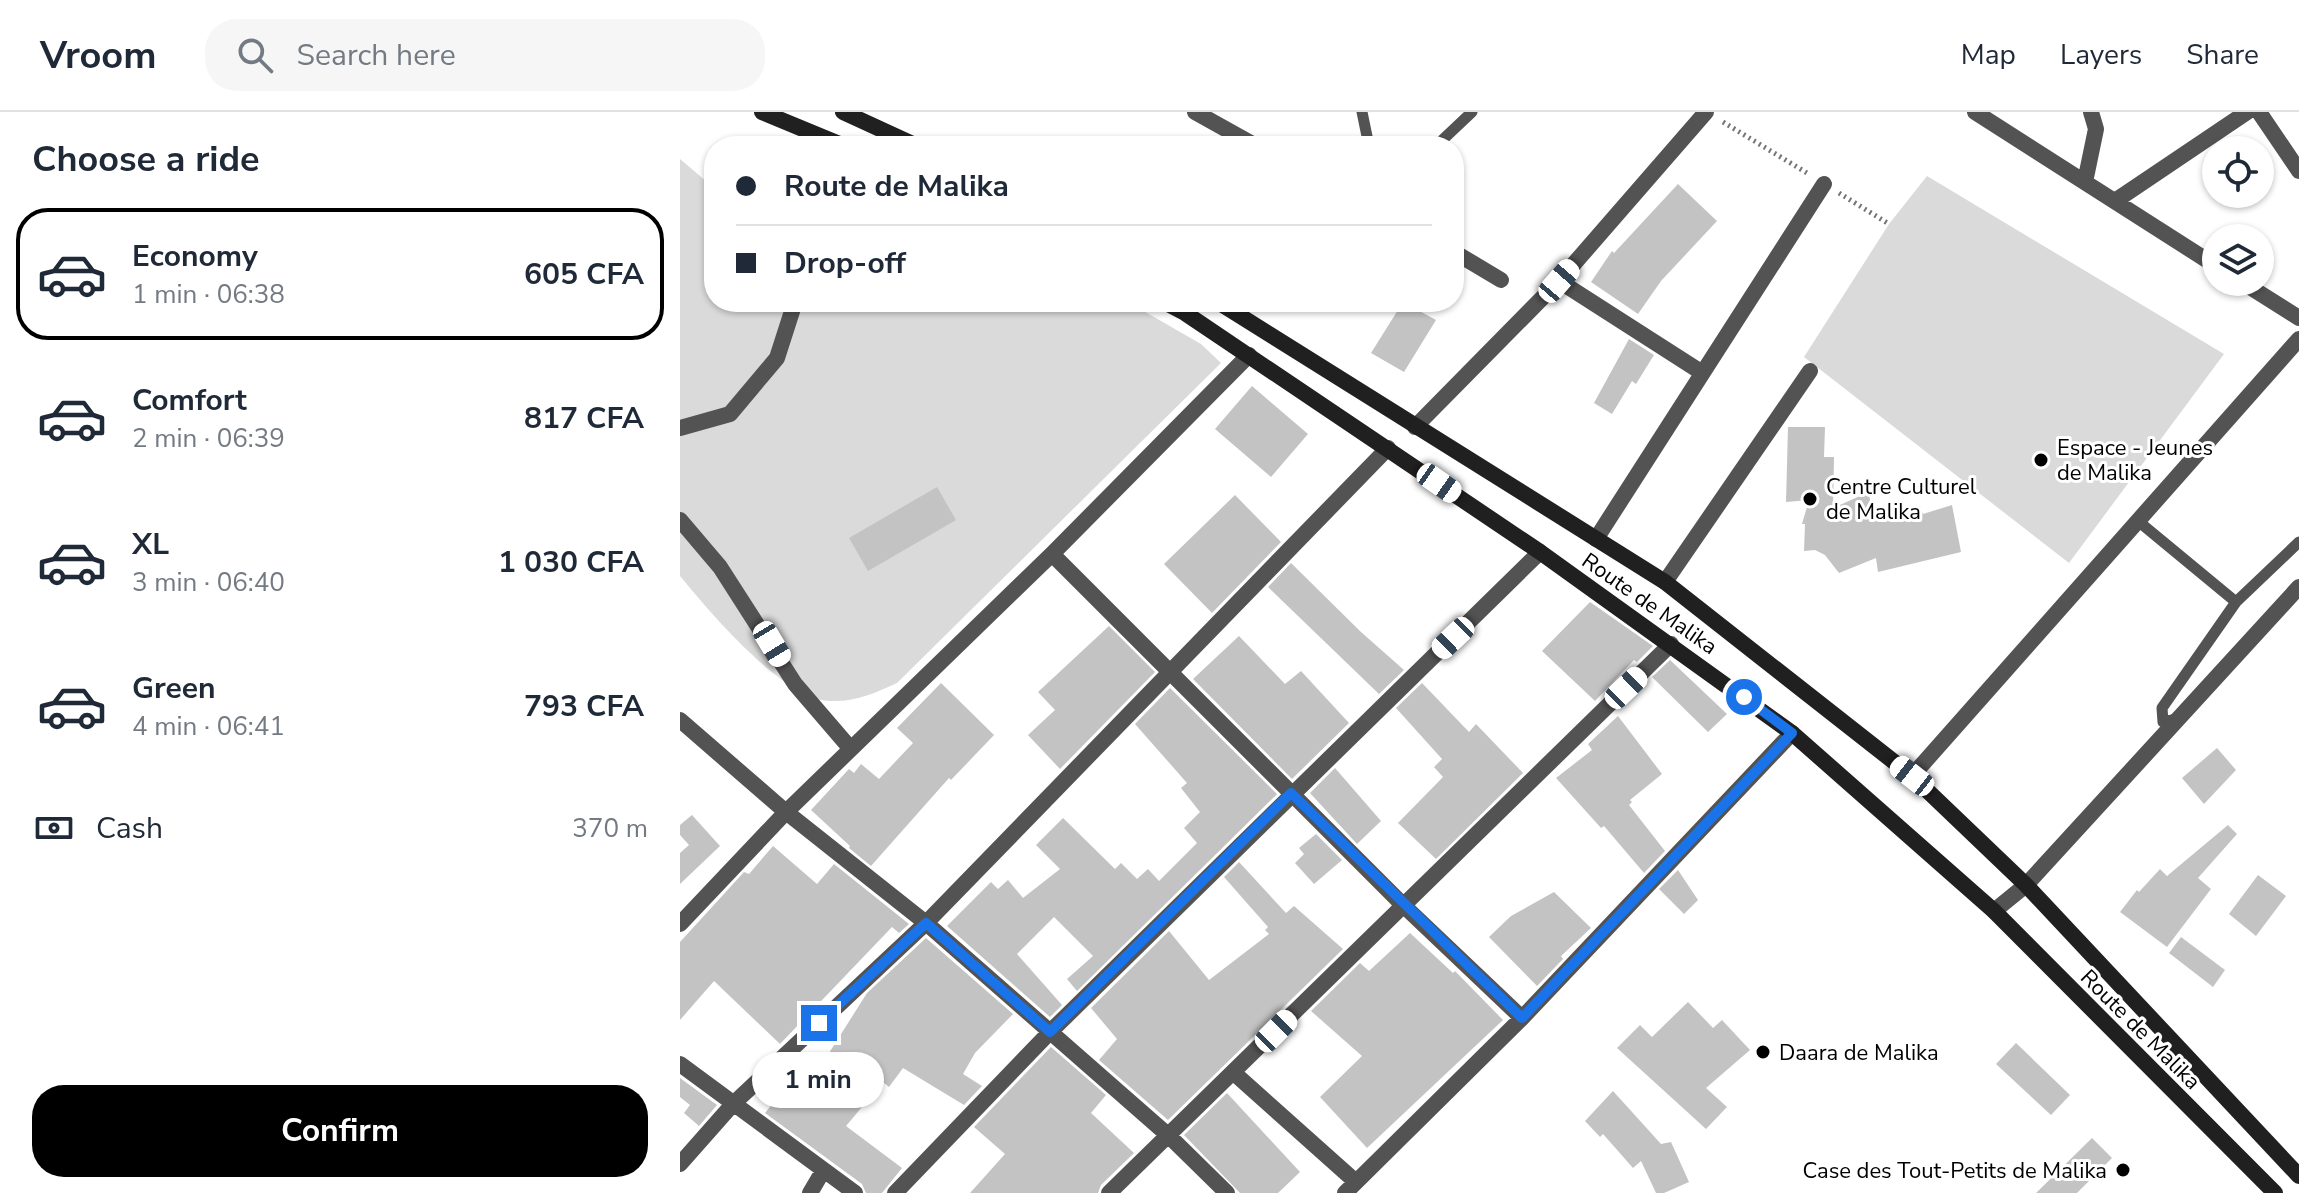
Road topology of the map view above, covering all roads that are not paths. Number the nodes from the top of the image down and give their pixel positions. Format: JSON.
{"nodes":[{"id":1,"x":762,"y":112,"type":"edge"},
{"id":2,"x":843,"y":112,"type":"edge"},
{"id":3,"x":1195,"y":112,"type":"edge"},
{"id":4,"x":1362,"y":112,"type":"edge"},
{"id":5,"x":1472,"y":112,"type":"edge"},
{"id":6,"x":1975,"y":112,"type":"edge"},
{"id":7,"x":2091,"y":112,"type":"edge"},
{"id":8,"x":2247,"y":112,"type":"edge"},
{"id":9,"x":2259,"y":112,"type":"edge"},
{"id":10,"x":1713,"y":116,"type":"edge"},
{"id":11,"x":1218,"y":118,"type":"edge"},
{"id":12,"x":820,"y":136,"type":"edge"},
{"id":13,"x":895,"y":136,"type":"edge"},
{"id":14,"x":1241,"y":136,"type":"edge"},
{"id":15,"x":1367,"y":136,"type":"edge"},
{"id":16,"x":1447,"y":136,"type":"edge"},
{"id":17,"x":2299,"y":171,"type":"edge"},
{"id":18,"x":2085,"y":182,"type":"junction"},
{"id":19,"x":1824,"y":184,"type":"road end"},
{"id":20,"x":2115,"y":201,"type":"junction"},
{"id":21,"x":2202,"y":257,"type":"edge"},
{"id":22,"x":1464,"y":258,"type":"edge"},
{"id":23,"x":1501,"y":280,"type":"dead end"},
{"id":24,"x":1559,"y":281,"type":"junction"},
{"id":25,"x":2264,"y":296,"type":"edge"},
{"id":26,"x":792,"y":312,"type":"edge"},
{"id":27,"x":1183,"y":312,"type":"edge"},
{"id":28,"x":1234,"y":312,"type":"edge"},
{"id":29,"x":2299,"y":318,"type":"edge"},
{"id":30,"x":2299,"y":339,"type":"edge"},
{"id":31,"x":1249,"y":355,"type":"junction"},
{"id":32,"x":1810,"y":371,"type":"dead end"},
{"id":33,"x":1701,"y":372,"type":"junction"},
{"id":34,"x":1415,"y":427,"type":"junction"},
{"id":35,"x":680,"y":428,"type":"edge"},
{"id":36,"x":1388,"y":448,"type":"junction"},
{"id":37,"x":680,"y":520,"type":"edge"},
{"id":38,"x":2138,"y":521,"type":"junction"},
{"id":39,"x":1596,"y":539,"type":"junction"},
{"id":40,"x":2299,"y":542,"type":"edge"},
{"id":41,"x":1540,"y":552,"type":"junction"},
{"id":42,"x":1052,"y":554,"type":"junction"},
{"id":43,"x":1665,"y":582,"type":"junction"},
{"id":44,"x":2299,"y":587,"type":"edge"},
{"id":45,"x":2236,"y":602,"type":"junction"},
{"id":46,"x":1671,"y":644,"type":"junction"},
{"id":47,"x":1170,"y":674,"type":"junction"},
{"id":48,"x":2180,"y":719,"type":"junction"},
{"id":49,"x":680,"y":720,"type":"edge"},
{"id":50,"x":1792,"y":733,"type":"junction"},
{"id":51,"x":850,"y":748,"type":"junction"},
{"id":52,"x":1912,"y":776,"type":"junction"},
{"id":53,"x":1291,"y":793,"type":"junction"},
{"id":54,"x":786,"y":812,"type":"junction"},
{"id":55,"x":2026,"y":885,"type":"junction"},
{"id":56,"x":1403,"y":905,"type":"junction"},
{"id":57,"x":1994,"y":911,"type":"junction"},
{"id":58,"x":926,"y":923,"type":"junction"},
{"id":59,"x":680,"y":924,"type":"edge"},
{"id":60,"x":1522,"y":1018,"type":"junction"},
{"id":61,"x":1050,"y":1032,"type":"junction"},
{"id":62,"x":680,"y":1064,"type":"edge"},
{"id":63,"x":1234,"y":1073,"type":"junction"},
{"id":64,"x":733,"y":1104,"type":"junction"},
{"id":65,"x":1169,"y":1136,"type":"junction"},
{"id":66,"x":680,"y":1164,"type":"edge"},
{"id":67,"x":2296,"y":1169,"type":"edge"},
{"id":68,"x":823,"y":1171,"type":"junction"},
{"id":69,"x":1351,"y":1188,"type":"edge"},
{"id":70,"x":810,"y":1193,"type":"edge"},
{"id":71,"x":855,"y":1193,"type":"edge"},
{"id":72,"x":895,"y":1193,"type":"edge"},
{"id":73,"x":1109,"y":1193,"type":"edge"},
{"id":74,"x":1227,"y":1193,"type":"edge"},
{"id":75,"x":2275,"y":1193,"type":"edge"}],
"edges":[{"from":1,"to":12,"type":"main road"},
{"from":2,"to":13,"type":"main road"},
{"from":3,"to":11,"type":"street"},
{"from":4,"to":15,"type":"lane"},
{"from":5,"to":16,"type":"lane"},
{"from":6,"to":18,"type":"street"},
{"from":7,"to":18,"type":"street"},
{"from":8,"to":20,"type":"street"},
{"from":9,"to":17,"type":"street"},
{"from":10,"to":24,"type":"street"},
{"from":11,"to":14,"type":"street"},
{"from":18,"to":20,"type":"street"},
{"from":19,"to":33,"type":"street"},
{"from":20,"to":21,"type":"street"},
{"from":22,"to":23,"type":"street"},
{"from":24,"to":33,"type":"street"},
{"from":24,"to":34,"type":"street"},
{"from":25,"to":29,"type":"street"},
{"from":26,"to":35,"type":"street"},
{"from":27,"to":31,"type":"main road","name":"Route de Malika"},
{"from":28,"to":34,"type":"main road","name":"Route de Malika"},
{"from":30,"to":38,"type":"street"},
{"from":31,"to":36,"type":"main road","name":"Route de Malika"},
{"from":31,"to":42,"type":"street"},
{"from":32,"to":43,"type":"street"},
{"from":33,"to":39,"type":"street"},
{"from":34,"to":39,"type":"main road","name":"Route de Malika"},
{"from":36,"to":41,"type":"main road","name":"Route de Malika"},
{"from":36,"to":47,"type":"street"},
{"from":37,"to":51,"type":"street"},
{"from":38,"to":45,"type":"lane"},
{"from":38,"to":52,"type":"street"},
{"from":39,"to":43,"type":"main road","name":"Route de Malika"},
{"from":40,"to":45,"type":"lane"},
{"from":41,"to":46,"type":"main road","name":"Route de Malika"},
{"from":41,"to":53,"type":"street"},
{"from":42,"to":47,"type":"street"},
{"from":42,"to":51,"type":"street"},
{"from":43,"to":52,"type":"main road","name":"Route de Malika"},
{"from":44,"to":48,"type":"street"},
{"from":45,"to":48,"type":"lane"},
{"from":46,"to":50,"type":"main road","name":"Route de Malika"},
{"from":46,"to":56,"type":"street"},
{"from":47,"to":53,"type":"street"},
{"from":47,"to":58,"type":"street"},
{"from":48,"to":55,"type":"street"},
{"from":49,"to":54,"type":"street"},
{"from":50,"to":57,"type":"main road","name":"Route de Malika"},
{"from":50,"to":60,"type":"street"},
{"from":51,"to":54,"type":"street"},
{"from":52,"to":55,"type":"main road","name":"Route de Malika"},
{"from":53,"to":56,"type":"street"},
{"from":53,"to":61,"type":"street"},
{"from":54,"to":58,"type":"street"},
{"from":54,"to":59,"type":"street"},
{"from":55,"to":57,"type":"street"},
{"from":55,"to":67,"type":"main road","name":"Route de Malika"},
{"from":56,"to":60,"type":"street"},
{"from":56,"to":63,"type":"street"},
{"from":57,"to":75,"type":"main road","name":"Route de Malika"},
{"from":58,"to":61,"type":"street"},
{"from":58,"to":64,"type":"street"},
{"from":60,"to":69,"type":"street"},
{"from":61,"to":65,"type":"street"},
{"from":61,"to":72,"type":"street"},
{"from":62,"to":64,"type":"street"},
{"from":63,"to":65,"type":"street"},
{"from":63,"to":69,"type":"street"},
{"from":64,"to":66,"type":"street"},
{"from":64,"to":68,"type":"street"},
{"from":65,"to":73,"type":"street"},
{"from":65,"to":74,"type":"street"},
{"from":68,"to":70,"type":"street"},
{"from":68,"to":71,"type":"street"}]}
